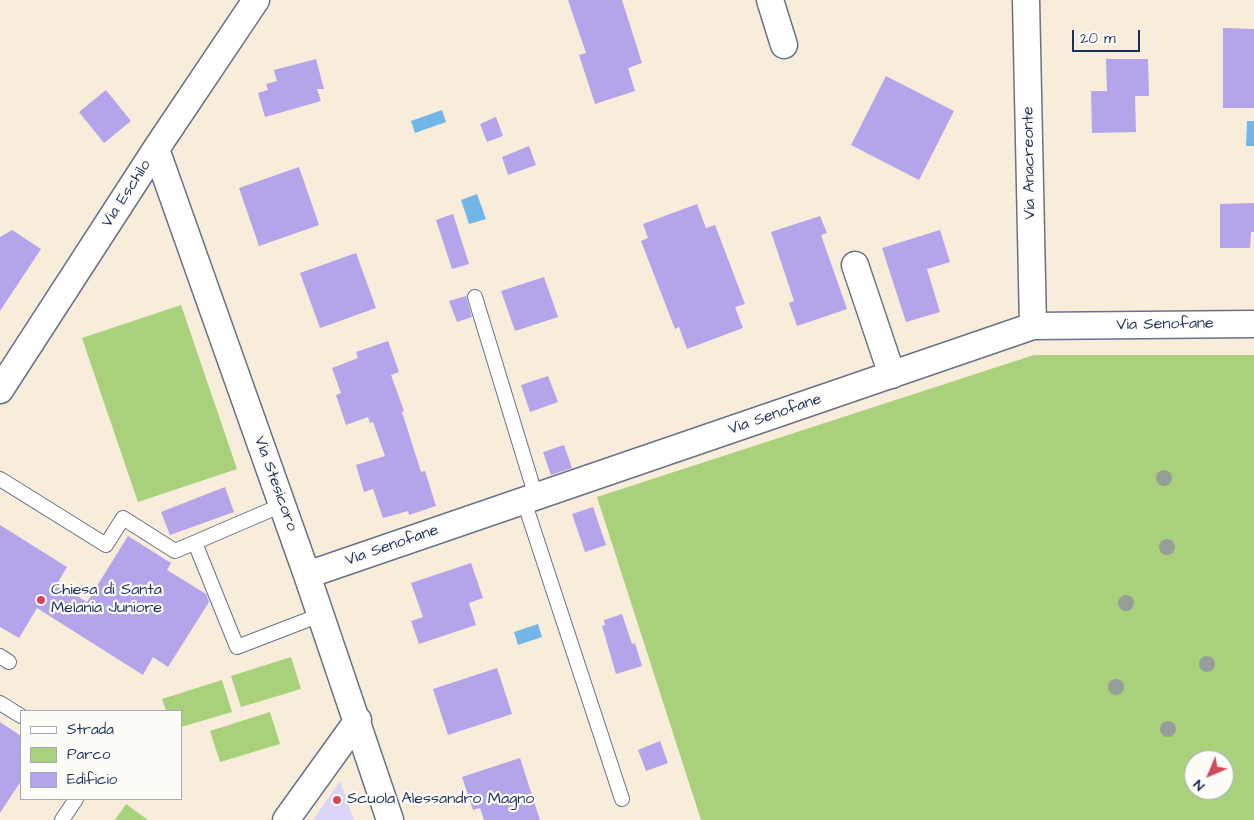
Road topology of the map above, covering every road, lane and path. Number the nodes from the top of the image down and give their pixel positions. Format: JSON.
{"nodes":[{"id":1,"x":256,"y":0,"type":"edge"},
{"id":2,"x":770,"y":0,"type":"edge"},
{"id":3,"x":1026,"y":0,"type":"edge"},
{"id":4,"x":784,"y":45,"type":"dead end"},
{"id":5,"x":156,"y":150,"type":"junction"},
{"id":6,"x":854,"y":265,"type":"dead end"},
{"id":7,"x":474,"y":297,"type":"dead end"},
{"id":8,"x":1254,"y":324,"type":"edge"},
{"id":9,"x":1033,"y":326,"type":"junction"},
{"id":10,"x":892,"y":375,"type":"junction"},
{"id":11,"x":0,"y":390,"type":"edge"},
{"id":12,"x":0,"y":479,"type":"edge"},
{"id":13,"x":530,"y":499,"type":"junction"},
{"id":14,"x":282,"y":505,"type":"junction"},
{"id":15,"x":195,"y":543,"type":"junction"},
{"id":16,"x":307,"y":575,"type":"junction"},
{"id":17,"x":320,"y":615,"type":"junction"},
{"id":18,"x":0,"y":703,"type":"edge"},
{"id":19,"x":20,"y":715,"type":"edge"},
{"id":20,"x":358,"y":720,"type":"junction"},
{"id":21,"x":622,"y":799,"type":"dead end"},
{"id":22,"x":75,"y":800,"type":"edge"},
{"id":23,"x":62,"y":820,"type":"edge"},
{"id":24,"x":286,"y":820,"type":"edge"},
{"id":25,"x":390,"y":820,"type":"edge"}],
"edges":[{"from":1,"to":5,"type":"street","name":"Via Eschilo"},
{"from":2,"to":4,"type":"street"},
{"from":3,"to":9,"type":"street","name":"Via Anacreonte"},
{"from":5,"to":11,"type":"street","name":"Via Eschilo"},
{"from":5,"to":14,"type":"street","name":"Via Stesicoro"},
{"from":6,"to":10,"type":"street"},
{"from":7,"to":13,"type":"lane"},
{"from":8,"to":9,"type":"street","name":"Via Senofane"},
{"from":9,"to":10,"type":"street","name":"Via Senofane"},
{"from":10,"to":13,"type":"street","name":"Via Senofane"},
{"from":12,"to":15,"type":"lane"},
{"from":13,"to":16,"type":"street","name":"Via Senofane"},
{"from":13,"to":21,"type":"lane"},
{"from":14,"to":15,"type":"lane"},
{"from":14,"to":16,"type":"street","name":"Via Stesicoro"},
{"from":15,"to":17,"type":"lane"},
{"from":16,"to":17,"type":"street","name":"Via Stesicoro"},
{"from":17,"to":20,"type":"street","name":"Via Stesicoro"},
{"from":18,"to":19,"type":"lane"},
{"from":20,"to":24,"type":"street"},
{"from":20,"to":25,"type":"street","name":"Via Stesicoro"},
{"from":22,"to":23,"type":"lane"}]}
